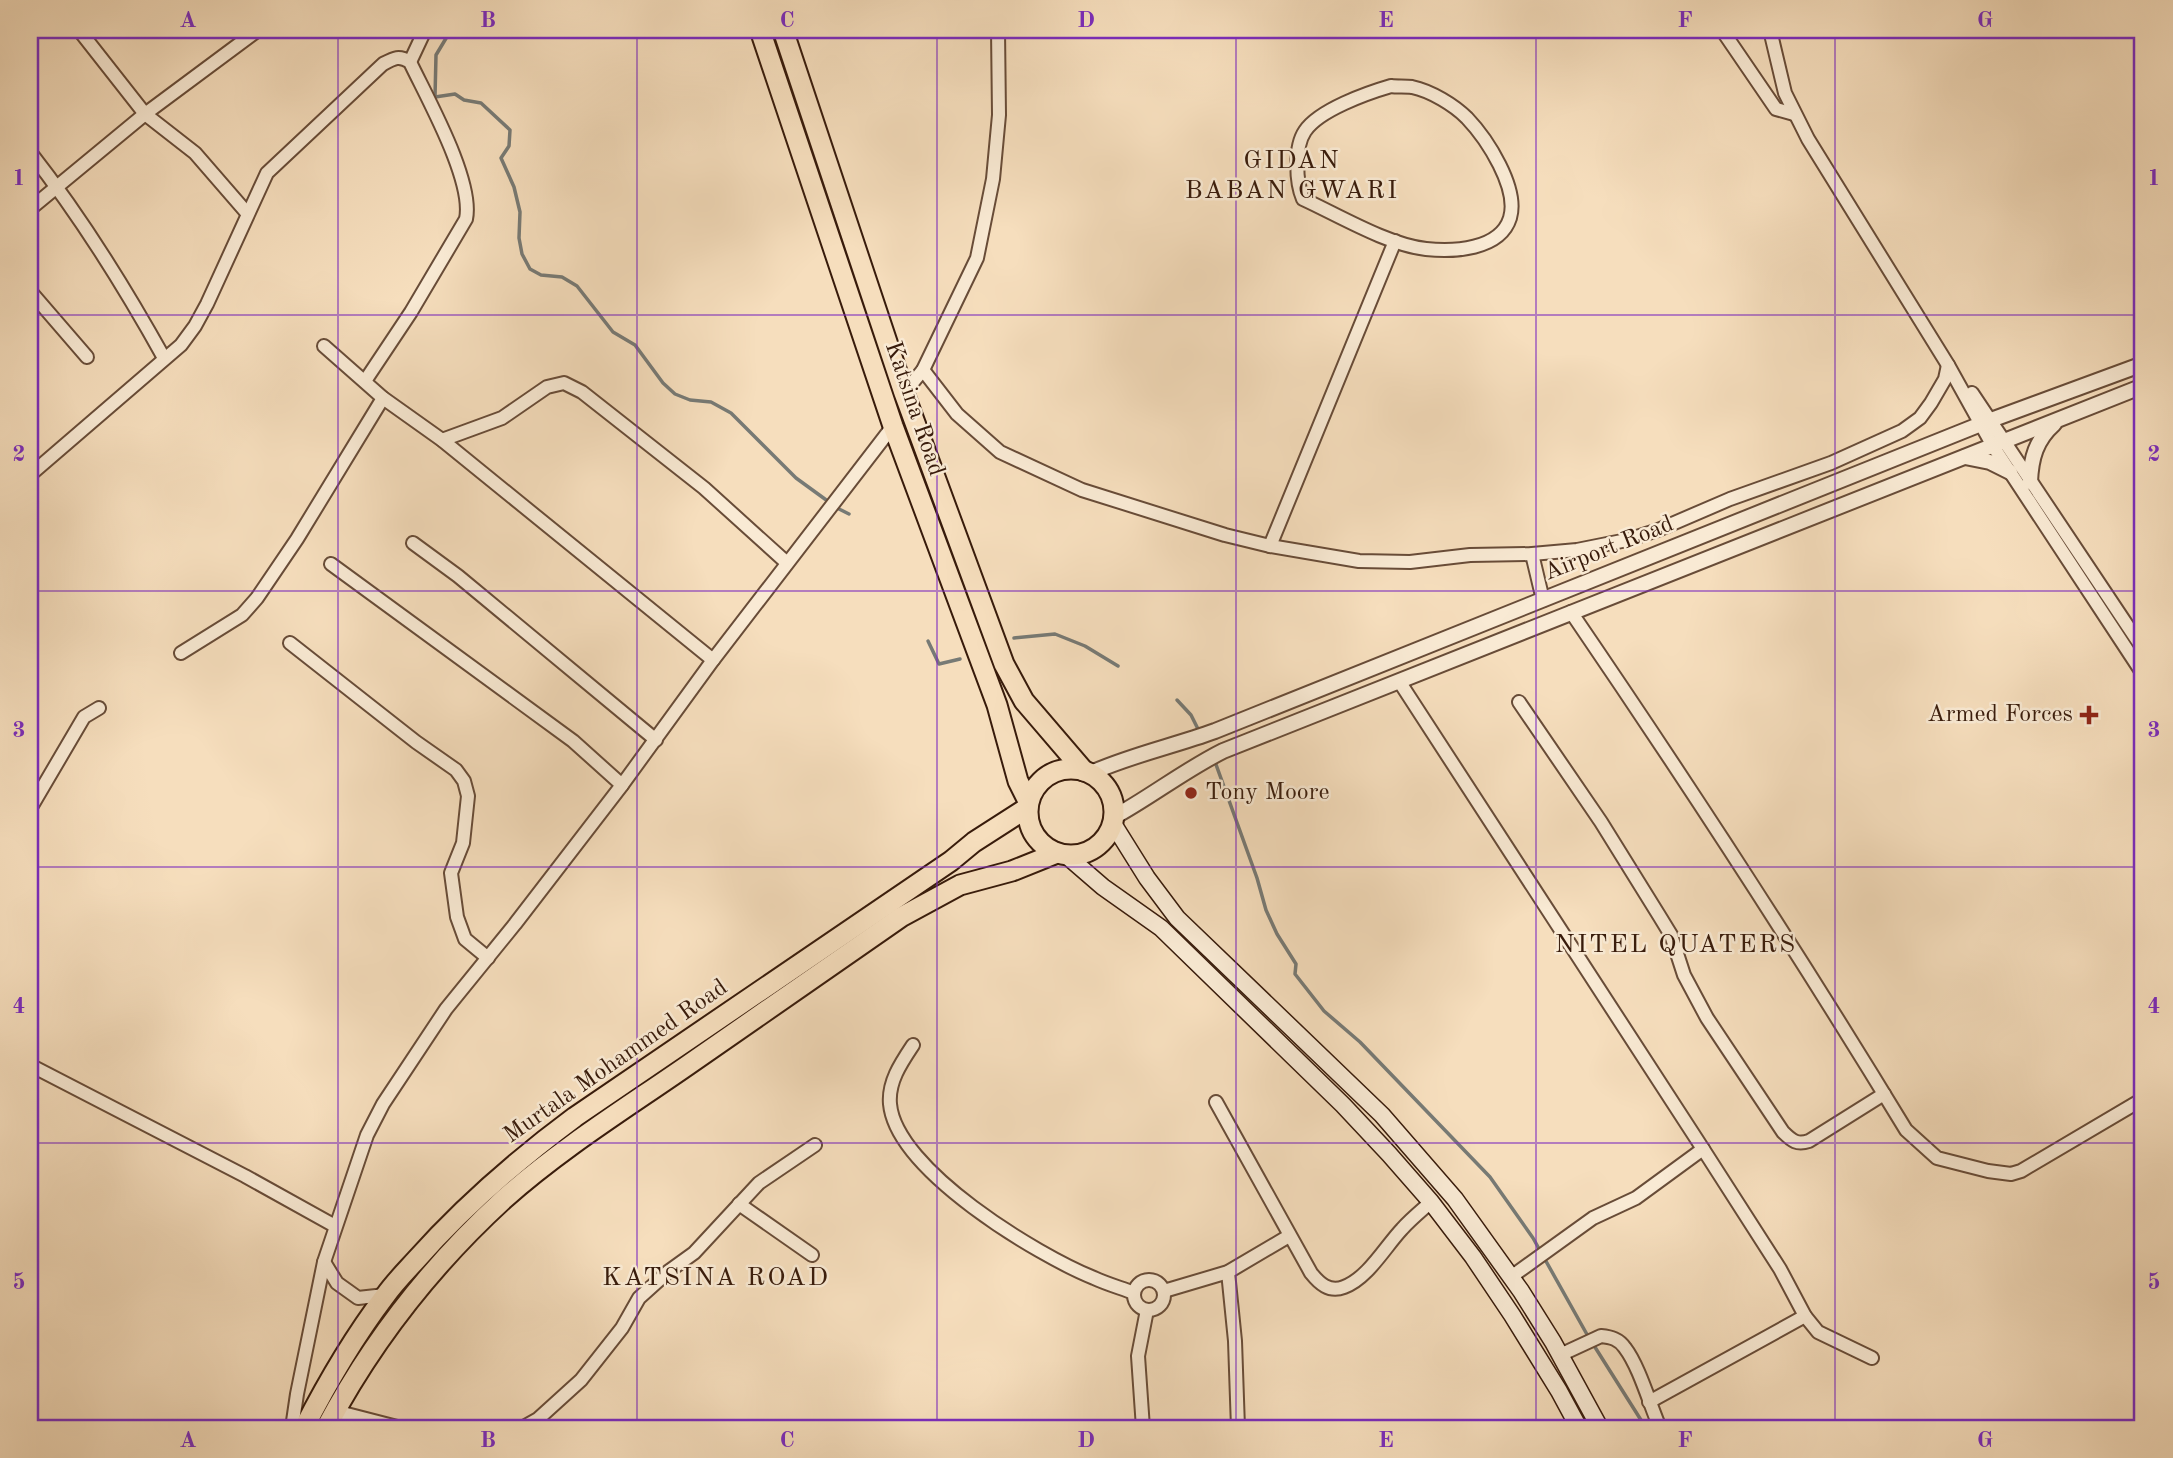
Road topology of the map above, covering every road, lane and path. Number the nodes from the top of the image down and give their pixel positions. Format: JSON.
{"nodes":[{"id":1,"x":79,"y":30,"type":"edge"},
{"id":2,"x":258,"y":30,"type":"edge"},
{"id":3,"x":425,"y":30,"type":"edge"},
{"id":4,"x":760,"y":30,"type":"edge"},
{"id":5,"x":783,"y":30,"type":"edge"},
{"id":6,"x":998,"y":30,"type":"edge"},
{"id":7,"x":1722,"y":30,"type":"edge"},
{"id":8,"x":1770,"y":30,"type":"edge"},
{"id":9,"x":410,"y":62,"type":"junction"},
{"id":10,"x":145,"y":114,"type":"junction"},
{"id":11,"x":1794,"y":114,"type":"junction"},
{"id":12,"x":30,"y":152,"type":"edge"},
{"id":13,"x":57,"y":187,"type":"junction"},
{"id":14,"x":30,"y":209,"type":"edge"},
{"id":15,"x":247,"y":213,"type":"junction"},
{"id":16,"x":1395,"y":241,"type":"junction"},
{"id":17,"x":30,"y":291,"type":"edge"},
{"id":18,"x":324,"y":345,"type":"dead end"},
{"id":19,"x":88,"y":357,"type":"dead end"},
{"id":20,"x":164,"y":358,"type":"junction"},
{"id":21,"x":2143,"y":364,"type":"edge"},
{"id":22,"x":1950,"y":367,"type":"junction"},
{"id":23,"x":923,"y":370,"type":"junction"},
{"id":24,"x":365,"y":381,"type":"junction"},
{"id":25,"x":2143,"y":386,"type":"edge"},
{"id":26,"x":904,"y":393,"type":"junction"},
{"id":27,"x":383,"y":398,"type":"junction"},
{"id":28,"x":2057,"y":421,"type":"junction"},
{"id":29,"x":1987,"y":422,"type":"junction"},
{"id":30,"x":893,"y":426,"type":"junction"},
{"id":31,"x":442,"y":440,"type":"junction"},
{"id":32,"x":1999,"y":444,"type":"junction"},
{"id":33,"x":1964,"y":457,"type":"junction"},
{"id":34,"x":2010,"y":472,"type":"junction"},
{"id":35,"x":30,"y":475,"type":"edge"},
{"id":36,"x":2030,"y":482,"type":"junction"},
{"id":37,"x":413,"y":542,"type":"dead end"},
{"id":38,"x":1270,"y":546,"type":"junction"},
{"id":39,"x":1532,"y":554,"type":"junction"},
{"id":40,"x":331,"y":564,"type":"dead end"},
{"id":41,"x":788,"y":564,"type":"junction"},
{"id":42,"x":1543,"y":600,"type":"junction"},
{"id":43,"x":1571,"y":612,"type":"junction"},
{"id":44,"x":290,"y":643,"type":"dead end"},
{"id":45,"x":2143,"y":649,"type":"edge"},
{"id":46,"x":181,"y":653,"type":"dead end"},
{"id":47,"x":713,"y":660,"type":"junction"},
{"id":48,"x":2143,"y":674,"type":"edge"},
{"id":49,"x":1399,"y":681,"type":"junction"},
{"id":50,"x":1519,"y":702,"type":"dead end"},
{"id":51,"x":99,"y":708,"type":"dead end"},
{"id":52,"x":656,"y":740,"type":"junction"},
{"id":53,"x":1088,"y":772,"type":"junction"},
{"id":54,"x":622,"y":785,"type":"junction"},
{"id":55,"x":1028,"y":805,"type":"junction"},
{"id":56,"x":30,"y":809,"type":"edge"},
{"id":57,"x":1113,"y":819,"type":"junction"},
{"id":58,"x":1062,"y":854,"type":"junction"},
{"id":59,"x":488,"y":958,"type":"junction"},
{"id":60,"x":913,"y":1045,"type":"dead end"},
{"id":61,"x":30,"y":1065,"type":"edge"},
{"id":62,"x":1884,"y":1094,"type":"junction"},
{"id":63,"x":2143,"y":1100,"type":"edge"},
{"id":64,"x":1216,"y":1102,"type":"dead end"},
{"id":65,"x":815,"y":1145,"type":"dead end"},
{"id":66,"x":1703,"y":1149,"type":"junction"},
{"id":67,"x":1431,"y":1202,"type":"junction"},
{"id":68,"x":739,"y":1204,"type":"junction"},
{"id":69,"x":335,"y":1226,"type":"junction"},
{"id":70,"x":1289,"y":1236,"type":"junction"},
{"id":71,"x":812,"y":1255,"type":"dead end"},
{"id":72,"x":324,"y":1262,"type":"junction"},
{"id":73,"x":1228,"y":1272,"type":"junction"},
{"id":74,"x":1511,"y":1277,"type":"junction"},
{"id":75,"x":1164,"y":1291,"type":"junction"},
{"id":76,"x":1134,"y":1293,"type":"junction"},
{"id":77,"x":385,"y":1295,"type":"junction"},
{"id":78,"x":1147,"y":1310,"type":"junction"},
{"id":79,"x":1805,"y":1316,"type":"junction"},
{"id":80,"x":1560,"y":1355,"type":"junction"},
{"id":81,"x":1872,"y":1358,"type":"dead end"},
{"id":82,"x":1648,"y":1402,"type":"junction"},
{"id":83,"x":331,"y":1420,"type":"edge"},
{"id":84,"x":292,"y":1428,"type":"edge"},
{"id":85,"x":304,"y":1428,"type":"edge"},
{"id":86,"x":401,"y":1428,"type":"edge"},
{"id":87,"x":522,"y":1428,"type":"edge"},
{"id":88,"x":1143,"y":1428,"type":"edge"},
{"id":89,"x":1238,"y":1428,"type":"edge"},
{"id":90,"x":1579,"y":1428,"type":"edge"},
{"id":91,"x":1600,"y":1428,"type":"edge"},
{"id":92,"x":1660,"y":1428,"type":"edge"}],
"edges":[{"from":1,"to":10,"type":"street"},
{"from":2,"to":10,"type":"street"},
{"from":3,"to":9,"type":"street"},
{"from":4,"to":30,"type":"highway","name":"Katsina Road"},
{"from":5,"to":26,"type":"highway","name":"Katsina Road"},
{"from":6,"to":23,"type":"street"},
{"from":7,"to":11,"type":"street"},
{"from":8,"to":11,"type":"street"},
{"from":9,"to":15,"type":"street"},
{"from":9,"to":24,"type":"street"},
{"from":10,"to":13,"type":"street"},
{"from":10,"to":15,"type":"street"},
{"from":11,"to":22,"type":"street"},
{"from":12,"to":13,"type":"street"},
{"from":13,"to":14,"type":"street"},
{"from":13,"to":20,"type":"street"},
{"from":15,"to":20,"type":"street"},
{"from":16,"to":16,"type":"street"},
{"from":16,"to":38,"type":"street"},
{"from":17,"to":19,"type":"street"},
{"from":18,"to":24,"type":"street"},
{"from":20,"to":35,"type":"street"},
{"from":21,"to":29,"type":"street","name":"Airport Road"},
{"from":22,"to":29,"type":"street"},
{"from":22,"to":39,"type":"street"},
{"from":23,"to":26,"type":"street"},
{"from":23,"to":38,"type":"street"},
{"from":24,"to":27,"type":"street"},
{"from":25,"to":28,"type":"street","name":"Airport Road"},
{"from":26,"to":53,"type":"highway","name":"Katsina Road"},
{"from":27,"to":31,"type":"street"},
{"from":27,"to":46,"type":"street"},
{"from":28,"to":32,"type":"street","name":"Airport Road"},
{"from":28,"to":36,"type":"street"},
{"from":29,"to":32,"type":"street"},
{"from":29,"to":42,"type":"street","name":"Airport Road"},
{"from":30,"to":41,"type":"street"},
{"from":30,"to":55,"type":"highway","name":"Katsina Road"},
{"from":31,"to":41,"type":"street"},
{"from":31,"to":47,"type":"street"},
{"from":32,"to":33,"type":"street","name":"Airport Road"},
{"from":32,"to":34,"type":"street"},
{"from":32,"to":36,"type":"street"},
{"from":33,"to":34,"type":"street"},
{"from":33,"to":43,"type":"street","name":"Airport Road"},
{"from":34,"to":48,"type":"street"},
{"from":36,"to":45,"type":"street"},
{"from":37,"to":52,"type":"street"},
{"from":38,"to":39,"type":"street"},
{"from":39,"to":42,"type":"street"},
{"from":40,"to":54,"type":"street"},
{"from":41,"to":47,"type":"street"},
{"from":42,"to":53,"type":"street","name":"Airport Road"},
{"from":43,"to":49,"type":"street","name":"Airport Road"},
{"from":43,"to":62,"type":"street"},
{"from":44,"to":59,"type":"street"},
{"from":47,"to":52,"type":"street"},
{"from":49,"to":57,"type":"street","name":"Airport Road"},
{"from":49,"to":66,"type":"street"},
{"from":50,"to":62,"type":"street"},
{"from":51,"to":56,"type":"street"},
{"from":52,"to":54,"type":"street"},
{"from":53,"to":55,"type":"highway"},
{"from":53,"to":57,"type":"highway"},
{"from":54,"to":59,"type":"street"},
{"from":55,"to":58,"type":"highway"},
{"from":55,"to":77,"type":"highway","name":"Murtala Mohammed Road"},
{"from":57,"to":58,"type":"highway"},
{"from":57,"to":74,"type":"main road"},
{"from":58,"to":67,"type":"main road"},
{"from":58,"to":83,"type":"highway","name":"Murtala Mohammed Road"},
{"from":59,"to":69,"type":"street"},
{"from":60,"to":76,"type":"street"},
{"from":61,"to":69,"type":"street"},
{"from":62,"to":63,"type":"street"},
{"from":64,"to":70,"type":"street"},
{"from":65,"to":68,"type":"street"},
{"from":66,"to":74,"type":"street"},
{"from":66,"to":79,"type":"street"},
{"from":67,"to":70,"type":"street"},
{"from":67,"to":90,"type":"main road"},
{"from":68,"to":71,"type":"street"},
{"from":68,"to":87,"type":"street"},
{"from":69,"to":72,"type":"street"},
{"from":70,"to":73,"type":"street"},
{"from":72,"to":77,"type":"street"},
{"from":72,"to":84,"type":"street"},
{"from":73,"to":75,"type":"street"},
{"from":73,"to":89,"type":"street"},
{"from":74,"to":80,"type":"main road"},
{"from":75,"to":76,"type":"street"},
{"from":75,"to":78,"type":"street"},
{"from":76,"to":78,"type":"street"},
{"from":77,"to":85,"type":"highway","name":"Murtala Mohammed Road"},
{"from":78,"to":88,"type":"street"},
{"from":79,"to":81,"type":"street"},
{"from":79,"to":82,"type":"street"},
{"from":80,"to":82,"type":"street"},
{"from":80,"to":91,"type":"main road"},
{"from":82,"to":92,"type":"street"},
{"from":83,"to":86,"type":"street"}]}
